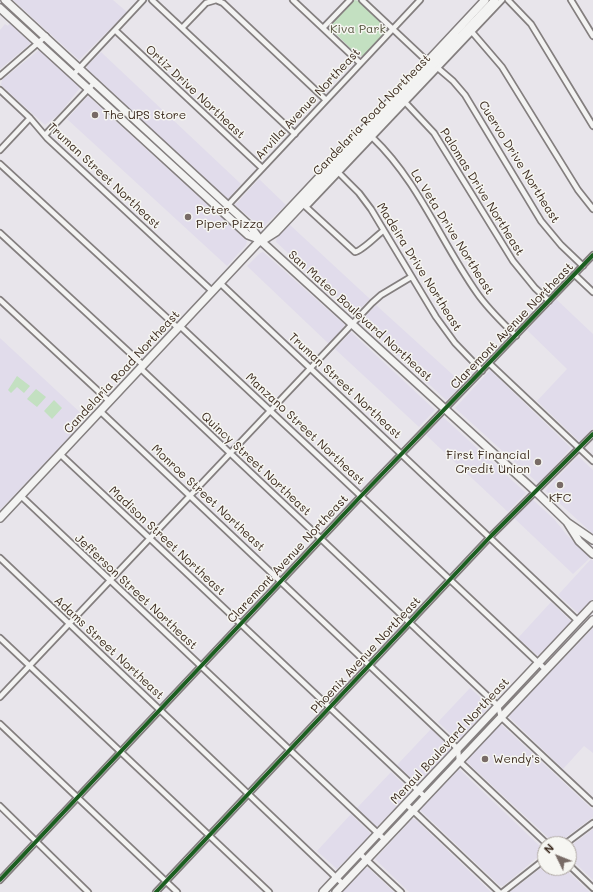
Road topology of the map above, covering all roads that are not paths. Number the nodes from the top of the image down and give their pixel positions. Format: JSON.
{"nodes":[{"id":1,"x":5,"y":0,"type":"edge"},
{"id":2,"x":143,"y":0,"type":"edge"},
{"id":3,"x":152,"y":0,"type":"edge"},
{"id":4,"x":293,"y":0,"type":"edge"},
{"id":5,"x":350,"y":0,"type":"edge"},
{"id":6,"x":362,"y":0,"type":"edge"},
{"id":7,"x":420,"y":0,"type":"edge"},
{"id":8,"x":485,"y":0,"type":"edge"},
{"id":9,"x":495,"y":0,"type":"edge"},
{"id":10,"x":502,"y":0,"type":"edge"},
{"id":11,"x":508,"y":0,"type":"edge"},
{"id":12,"x":571,"y":0,"type":"edge"},
{"id":13,"x":0,"y":8,"type":"edge"},
{"id":14,"x":182,"y":28,"type":"junction"},
{"id":15,"x":323,"y":28,"type":"junction"},
{"id":16,"x":393,"y":29,"type":"junction"},
{"id":17,"x":115,"y":30,"type":"junction"},
{"id":18,"x":472,"y":32,"type":"junction"},
{"id":19,"x":46,"y":36,"type":"junction"},
{"id":20,"x":593,"y":36,"type":"edge"},
{"id":21,"x":38,"y":44,"type":"junction"},
{"id":22,"x":360,"y":63,"type":"junction"},
{"id":23,"x":433,"y":66,"type":"junction"},
{"id":24,"x":79,"y":68,"type":"junction"},
{"id":25,"x":72,"y":74,"type":"junction"},
{"id":26,"x":0,"y":76,"type":"edge"},
{"id":27,"x":95,"y":82,"type":"junction"},
{"id":28,"x":88,"y":89,"type":"junction"},
{"id":29,"x":0,"y":90,"type":"edge"},
{"id":30,"x":402,"y":99,"type":"junction"},
{"id":31,"x":326,"y":100,"type":"junction"},
{"id":32,"x":30,"y":118,"type":"junction"},
{"id":33,"x":593,"y":126,"type":"edge"},
{"id":34,"x":295,"y":134,"type":"junction"},
{"id":35,"x":45,"y":135,"type":"junction"},
{"id":36,"x":372,"y":138,"type":"junction"},
{"id":37,"x":0,"y":150,"type":"edge"},
{"id":38,"x":0,"y":164,"type":"edge"},
{"id":39,"x":262,"y":168,"type":"junction"},
{"id":40,"x":338,"y":173,"type":"junction"},
{"id":41,"x":188,"y":181,"type":"junction"},
{"id":42,"x":302,"y":203,"type":"junction"},
{"id":43,"x":228,"y":205,"type":"junction"},
{"id":44,"x":593,"y":208,"type":"edge"},
{"id":45,"x":383,"y":231,"type":"junction"},
{"id":46,"x":0,"y":233,"type":"edge"},
{"id":47,"x":261,"y":241,"type":"junction"},
{"id":48,"x":593,"y":256,"type":"edge"},
{"id":49,"x":583,"y":266,"type":"junction"},
{"id":50,"x":575,"y":275,"type":"junction"},
{"id":51,"x":411,"y":277,"type":"junction"},
{"id":52,"x":220,"y":283,"type":"junction"},
{"id":53,"x":212,"y":291,"type":"junction"},
{"id":54,"x":593,"y":292,"type":"edge"},
{"id":55,"x":0,"y":300,"type":"edge"},
{"id":56,"x":549,"y":301,"type":"junction"},
{"id":57,"x":352,"y":324,"type":"junction"},
{"id":58,"x":179,"y":327,"type":"junction"},
{"id":59,"x":516,"y":336,"type":"junction"},
{"id":60,"x":490,"y":364,"type":"junction"},
{"id":61,"x":142,"y":366,"type":"junction"},
{"id":62,"x":311,"y":368,"type":"junction"},
{"id":63,"x":482,"y":371,"type":"junction"},
{"id":64,"x":109,"y":401,"type":"junction"},
{"id":65,"x":444,"y":408,"type":"junction"},
{"id":66,"x":271,"y":410,"type":"junction"},
{"id":67,"x":100,"y":411,"type":"junction"},
{"id":68,"x":593,"y":434,"type":"edge"},
{"id":69,"x":579,"y":448,"type":"junction"},
{"id":70,"x":231,"y":453,"type":"junction"},
{"id":71,"x":402,"y":453,"type":"junction"},
{"id":72,"x":60,"y":454,"type":"junction"},
{"id":73,"x":593,"y":462,"type":"edge"},
{"id":74,"x":535,"y":491,"type":"junction"},
{"id":75,"x":21,"y":496,"type":"junction"},
{"id":76,"x":190,"y":496,"type":"junction"},
{"id":77,"x":361,"y":496,"type":"junction"},
{"id":78,"x":0,"y":518,"type":"edge"},
{"id":79,"x":567,"y":522,"type":"junction"},
{"id":80,"x":490,"y":537,"type":"junction"},
{"id":81,"x":150,"y":538,"type":"junction"},
{"id":82,"x":321,"y":538,"type":"junction"},
{"id":83,"x":593,"y":540,"type":"edge"},
{"id":84,"x":593,"y":554,"type":"edge"},
{"id":85,"x":0,"y":558,"type":"edge"},
{"id":86,"x":450,"y":580,"type":"junction"},
{"id":87,"x":110,"y":581,"type":"junction"},
{"id":88,"x":281,"y":581,"type":"junction"},
{"id":89,"x":593,"y":605,"type":"edge"},
{"id":90,"x":593,"y":620,"type":"edge"},
{"id":91,"x":578,"y":621,"type":"junction"},
{"id":92,"x":410,"y":623,"type":"junction"},
{"id":93,"x":70,"y":624,"type":"junction"},
{"id":94,"x":240,"y":624,"type":"junction"},
{"id":95,"x":0,"y":638,"type":"edge"},
{"id":96,"x":569,"y":645,"type":"junction"},
{"id":97,"x":539,"y":663,"type":"junction"},
{"id":98,"x":370,"y":665,"type":"junction"},
{"id":99,"x":30,"y":666,"type":"junction"},
{"id":100,"x":200,"y":667,"type":"junction"},
{"id":101,"x":546,"y":670,"type":"junction"},
{"id":102,"x":0,"y":697,"type":"edge"},
{"id":103,"x":498,"y":706,"type":"junction"},
{"id":104,"x":330,"y":708,"type":"junction"},
{"id":105,"x":160,"y":710,"type":"junction"},
{"id":106,"x":501,"y":717,"type":"junction"},
{"id":107,"x":0,"y":724,"type":"edge"},
{"id":108,"x":458,"y":749,"type":"junction"},
{"id":109,"x":289,"y":751,"type":"junction"},
{"id":110,"x":120,"y":752,"type":"junction"},
{"id":111,"x":459,"y":761,"type":"junction"},
{"id":112,"x":418,"y":791,"type":"junction"},
{"id":113,"x":249,"y":794,"type":"junction"},
{"id":114,"x":425,"y":797,"type":"junction"},
{"id":115,"x":77,"y":798,"type":"junction"},
{"id":116,"x":593,"y":803,"type":"edge"},
{"id":117,"x":406,"y":804,"type":"junction"},
{"id":118,"x":0,"y":806,"type":"edge"},
{"id":119,"x":412,"y":810,"type":"junction"},
{"id":120,"x":593,"y":823,"type":"edge"},
{"id":121,"x":378,"y":834,"type":"junction"},
{"id":122,"x":209,"y":836,"type":"junction"},
{"id":123,"x":539,"y":836,"type":"edge"},
{"id":124,"x":576,"y":836,"type":"edge"},
{"id":125,"x":385,"y":840,"type":"junction"},
{"id":126,"x":36,"y":841,"type":"junction"},
{"id":127,"x":360,"y":852,"type":"junction"},
{"id":128,"x":367,"y":860,"type":"junction"},
{"id":129,"x":537,"y":865,"type":"edge"},
{"id":130,"x":577,"y":873,"type":"edge"},
{"id":131,"x":337,"y":877,"type":"junction"},
{"id":132,"x":0,"y":880,"type":"edge"},
{"id":133,"x":166,"y":881,"type":"junction"},
{"id":134,"x":343,"y":884,"type":"junction"},
{"id":135,"x":593,"y":888,"type":"edge"},
{"id":136,"x":88,"y":892,"type":"edge"},
{"id":137,"x":156,"y":892,"type":"edge"},
{"id":138,"x":177,"y":892,"type":"edge"},
{"id":139,"x":269,"y":892,"type":"edge"},
{"id":140,"x":323,"y":892,"type":"edge"},
{"id":141,"x":336,"y":892,"type":"edge"},
{"id":142,"x":401,"y":892,"type":"edge"},
{"id":143,"x":499,"y":892,"type":"edge"},
{"id":144,"x":503,"y":892,"type":"edge"}],
"edges":[{"from":1,"to":19,"type":"main road","name":"San Mateo Boulevard Northeast"},
{"from":2,"to":17,"type":"street"},
{"from":3,"to":14,"type":"street"},
{"from":4,"to":15,"type":"street"},
{"from":5,"to":15,"type":"street"},
{"from":6,"to":16,"type":"street","name":"Cuervo Drive Northeast"},
{"from":7,"to":16,"type":"street","name":"Arvilla Avenue Northeast"},
{"from":8,"to":23,"type":"main road","name":"Candelaria Road Northeast"},
{"from":9,"to":23,"type":"main road","name":"Candelaria Road Northeast"},
{"from":10,"to":18,"type":"street"},
{"from":11,"to":33,"type":"street"},
{"from":12,"to":20,"type":"street"},
{"from":13,"to":21,"type":"main road","name":"San Mateo Boulevard Northeast"},
{"from":14,"to":31,"type":"street"},
{"from":14,"to":34,"type":"street"},
{"from":15,"to":22,"type":"street"},
{"from":16,"to":22,"type":"street","name":"Arvilla Avenue Northeast"},
{"from":16,"to":23,"type":"street","name":"Cuervo Drive Northeast"},
{"from":17,"to":24,"type":"street"},
{"from":17,"to":39,"type":"street","name":"Ortiz Drive Northeast"},
{"from":18,"to":23,"type":"street"},
{"from":18,"to":44,"type":"street"},
{"from":19,"to":21,"type":"street"},
{"from":19,"to":24,"type":"main road","name":"San Mateo Boulevard Northeast"},
{"from":21,"to":25,"type":"main road","name":"San Mateo Boulevard Northeast"},
{"from":21,"to":26,"type":"street"},
{"from":22,"to":31,"type":"street","name":"Arvilla Avenue Northeast"},
{"from":23,"to":30,"type":"main road","name":"Candelaria Road Northeast"},
{"from":23,"to":30,"type":"street"},
{"from":23,"to":49,"type":"street","name":"Cuervo Drive Northeast"},
{"from":24,"to":25,"type":"street"},
{"from":24,"to":27,"type":"main road","name":"San Mateo Boulevard Northeast"},
{"from":25,"to":28,"type":"main road","name":"San Mateo Boulevard Northeast"},
{"from":27,"to":28,"type":"street"},
{"from":27,"to":43,"type":"main road","name":"San Mateo Boulevard Northeast"},
{"from":28,"to":35,"type":"street"},
{"from":28,"to":41,"type":"main road","name":"San Mateo Boulevard Northeast"},
{"from":29,"to":32,"type":"street","name":"Truman Street Northeast"},
{"from":30,"to":36,"type":"street"},
{"from":30,"to":42,"type":"main road","name":"Candelaria Road Northeast"},
{"from":30,"to":56,"type":"street","name":"Palomas Drive Northeast"},
{"from":31,"to":34,"type":"street","name":"Arvilla Avenue Northeast"},
{"from":32,"to":35,"type":"street","name":"Truman Street Northeast"},
{"from":32,"to":37,"type":"street"},
{"from":34,"to":39,"type":"street","name":"Arvilla Avenue Northeast"},
{"from":35,"to":53,"type":"street","name":"Truman Street Northeast"},
{"from":36,"to":40,"type":"street"},
{"from":36,"to":59,"type":"street","name":"La Veta Drive Northeast"},
{"from":38,"to":58,"type":"street","name":"Manzano Street Northeast"},
{"from":39,"to":43,"type":"street","name":"Arvilla Avenue Northeast"},
{"from":40,"to":42,"type":"street"},
{"from":40,"to":45,"type":"street","name":"Madeira Drive Northeast"},
{"from":41,"to":43,"type":"main road"},
{"from":41,"to":47,"type":"main road","name":"San Mateo Boulevard Northeast"},
{"from":42,"to":45,"type":"street"},
{"from":42,"to":47,"type":"main road","name":"Candelaria Road Northeast"},
{"from":43,"to":47,"type":"main road","name":"San Mateo Boulevard Northeast"},
{"from":45,"to":51,"type":"street","name":"Madeira Drive Northeast"},
{"from":46,"to":61,"type":"street","name":"Quincy Street Northeast"},
{"from":47,"to":52,"type":"main road","name":"Candelaria Road Northeast"},
{"from":47,"to":57,"type":"main road","name":"San Mateo Boulevard Northeast"},
{"from":48,"to":49,"type":"street","name":"Claremont Avenue Northeast"},
{"from":49,"to":50,"type":"street","name":"Claremont Avenue Northeast"},
{"from":50,"to":54,"type":"street"},
{"from":50,"to":56,"type":"street","name":"Claremont Avenue Northeast"},
{"from":51,"to":57,"type":"street"},
{"from":51,"to":63,"type":"street","name":"Madeira Drive Northeast"},
{"from":52,"to":53,"type":"main road","name":"Candelaria Road Northeast"},
{"from":52,"to":62,"type":"street","name":"Truman Street Northeast"},
{"from":53,"to":58,"type":"main road","name":"Candelaria Road Northeast"},
{"from":55,"to":64,"type":"street"},
{"from":56,"to":59,"type":"street","name":"Claremont Avenue Northeast"},
{"from":57,"to":62,"type":"street"},
{"from":57,"to":65,"type":"main road","name":"San Mateo Boulevard Northeast"},
{"from":58,"to":61,"type":"main road","name":"Candelaria Road Northeast"},
{"from":58,"to":66,"type":"street","name":"Manzano Street Northeast"},
{"from":59,"to":60,"type":"street","name":"Claremont Avenue Northeast"},
{"from":60,"to":63,"type":"street","name":"Claremont Avenue Northeast"},
{"from":60,"to":69,"type":"street"},
{"from":61,"to":64,"type":"main road","name":"Candelaria Road Northeast"},
{"from":61,"to":70,"type":"street","name":"Quincy Street Northeast"},
{"from":62,"to":66,"type":"street"},
{"from":62,"to":71,"type":"street","name":"Truman Street Northeast"},
{"from":63,"to":65,"type":"street","name":"Claremont Avenue Northeast"},
{"from":64,"to":67,"type":"main road","name":"Candelaria Road Northeast"},
{"from":65,"to":71,"type":"street","name":"Claremont Avenue Northeast"},
{"from":65,"to":74,"type":"main road","name":"San Mateo Boulevard Northeast"},
{"from":66,"to":70,"type":"street"},
{"from":66,"to":77,"type":"street","name":"Manzano Street Northeast"},
{"from":67,"to":72,"type":"main road","name":"Candelaria Road Northeast"},
{"from":67,"to":76,"type":"street","name":"Monroe Street Northeast"},
{"from":68,"to":69,"type":"street","name":"Phoenix Avenue Northeast"},
{"from":69,"to":73,"type":"street"},
{"from":69,"to":74,"type":"street","name":"Phoenix Avenue Northeast"},
{"from":70,"to":76,"type":"street"},
{"from":70,"to":82,"type":"street","name":"Quincy Street Northeast"},
{"from":71,"to":77,"type":"street","name":"Claremont Avenue Northeast"},
{"from":71,"to":80,"type":"street","name":"Truman Street Northeast"},
{"from":72,"to":75,"type":"main road","name":"Candelaria Road Northeast"},
{"from":72,"to":81,"type":"street","name":"Madison Street Northeast"},
{"from":74,"to":79,"type":"main road","name":"San Mateo Boulevard Northeast"},
{"from":74,"to":80,"type":"street","name":"Phoenix Avenue Northeast"},
{"from":75,"to":78,"type":"main road","name":"Candelaria Road Northeast"},
{"from":75,"to":87,"type":"street","name":"Jefferson Street Northeast"},
{"from":76,"to":81,"type":"street"},
{"from":76,"to":88,"type":"street","name":"Monroe Street Northeast"},
{"from":77,"to":82,"type":"street","name":"Claremont Avenue Northeast"},
{"from":77,"to":86,"type":"street","name":"Manzano Street Northeast"},
{"from":79,"to":83,"type":"main road","name":"San Mateo Boulevard Northeast"},
{"from":79,"to":84,"type":"main road","name":"San Mateo Boulevard Northeast"},
{"from":80,"to":86,"type":"street","name":"Phoenix Avenue Northeast"},
{"from":80,"to":91,"type":"street","name":"Truman Street Northeast"},
{"from":81,"to":87,"type":"street"},
{"from":81,"to":94,"type":"street","name":"Madison Street Northeast"},
{"from":82,"to":88,"type":"street","name":"Claremont Avenue Northeast"},
{"from":82,"to":92,"type":"street","name":"Quincy Street Northeast"},
{"from":85,"to":93,"type":"street","name":"Adams Street Northeast"},
{"from":86,"to":92,"type":"street","name":"Phoenix Avenue Northeast"},
{"from":86,"to":97,"type":"street","name":"Manzano Street Northeast"},
{"from":87,"to":93,"type":"street"},
{"from":87,"to":100,"type":"street","name":"Jefferson Street Northeast"},
{"from":88,"to":94,"type":"street","name":"Claremont Avenue Northeast"},
{"from":88,"to":98,"type":"street","name":"Monroe Street Northeast"},
{"from":89,"to":91,"type":"main road","name":"Menaul Boulevard Northeast"},
{"from":90,"to":96,"type":"main road","name":"Menaul Boulevard Northeast"},
{"from":91,"to":96,"type":"main road"},
{"from":91,"to":97,"type":"main road","name":"Menaul Boulevard Northeast"},
{"from":92,"to":98,"type":"street","name":"Phoenix Avenue Northeast"},
{"from":92,"to":103,"type":"street","name":"Quincy Street Northeast"},
{"from":93,"to":99,"type":"street"},
{"from":93,"to":105,"type":"street","name":"Adams Street Northeast"},
{"from":94,"to":100,"type":"street","name":"Claremont Avenue Northeast"},
{"from":94,"to":104,"type":"street","name":"Madison Street Northeast"},
{"from":95,"to":99,"type":"street"},
{"from":96,"to":101,"type":"main road","name":"Menaul Boulevard Northeast"},
{"from":97,"to":101,"type":"street","name":"Manzano Street Northeast"},
{"from":97,"to":103,"type":"main road","name":"Menaul Boulevard Northeast"},
{"from":98,"to":104,"type":"street","name":"Phoenix Avenue Northeast"},
{"from":98,"to":108,"type":"street","name":"Monroe Street Northeast"},
{"from":99,"to":102,"type":"street"},
{"from":99,"to":110,"type":"street"},
{"from":100,"to":105,"type":"street","name":"Claremont Avenue Northeast"},
{"from":100,"to":109,"type":"street","name":"Jefferson Street Northeast"},
{"from":101,"to":106,"type":"main road","name":"Menaul Boulevard Northeast"},
{"from":103,"to":106,"type":"street"},
{"from":103,"to":108,"type":"main road","name":"Menaul Boulevard Northeast"},
{"from":104,"to":109,"type":"street","name":"Phoenix Avenue Northeast"},
{"from":104,"to":112,"type":"street","name":"Madison Street Northeast"},
{"from":105,"to":110,"type":"street","name":"Claremont Avenue Northeast"},
{"from":105,"to":113,"type":"street","name":"Adams Street Northeast"},
{"from":106,"to":111,"type":"main road","name":"Menaul Boulevard Northeast"},
{"from":106,"to":116,"type":"street"},
{"from":107,"to":115,"type":"street"},
{"from":108,"to":111,"type":"street"},
{"from":108,"to":112,"type":"main road","name":"Menaul Boulevard Northeast"},
{"from":109,"to":113,"type":"street","name":"Phoenix Avenue Northeast"},
{"from":109,"to":121,"type":"street","name":"Jefferson Street Northeast"},
{"from":110,"to":115,"type":"street","name":"Claremont Avenue Northeast"},
{"from":110,"to":122,"type":"street"},
{"from":111,"to":114,"type":"main road","name":"Menaul Boulevard Northeast"},
{"from":111,"to":123,"type":"street"},
{"from":112,"to":114,"type":"street","name":"Madison Street Northeast"},
{"from":112,"to":117,"type":"main road","name":"Menaul Boulevard Northeast"},
{"from":113,"to":122,"type":"street","name":"Phoenix Avenue Northeast"},
{"from":113,"to":131,"type":"street","name":"Adams Street Northeast"},
{"from":114,"to":119,"type":"main road","name":"Menaul Boulevard Northeast"},
{"from":115,"to":126,"type":"street","name":"Claremont Avenue Northeast"},
{"from":115,"to":133,"type":"street"},
{"from":117,"to":119,"type":"street"},
{"from":117,"to":121,"type":"main road","name":"Menaul Boulevard Northeast"},
{"from":118,"to":126,"type":"street"},
{"from":119,"to":125,"type":"main road","name":"Menaul Boulevard Northeast"},
{"from":119,"to":143,"type":"street"},
{"from":120,"to":124,"type":"street"},
{"from":121,"to":125,"type":"street","name":"Jefferson Street Northeast"},
{"from":121,"to":127,"type":"main road","name":"Menaul Boulevard Northeast"},
{"from":122,"to":133,"type":"street","name":"Phoenix Avenue Northeast"},
{"from":122,"to":139,"type":"street"},
{"from":125,"to":128,"type":"main road","name":"Menaul Boulevard Northeast"},
{"from":126,"to":132,"type":"street","name":"Claremont Avenue Northeast"},
{"from":126,"to":136,"type":"street"},
{"from":127,"to":128,"type":"street"},
{"from":127,"to":131,"type":"main road","name":"Menaul Boulevard Northeast"},
{"from":128,"to":134,"type":"main road","name":"Menaul Boulevard Northeast"},
{"from":128,"to":142,"type":"street"},
{"from":129,"to":144,"type":"street"},
{"from":130,"to":135,"type":"street"},
{"from":131,"to":134,"type":"street","name":"Adams Street Northeast"},
{"from":131,"to":140,"type":"main road","name":"Menaul Boulevard Northeast"},
{"from":133,"to":137,"type":"street","name":"Phoenix Avenue Northeast"},
{"from":133,"to":138,"type":"street"},
{"from":134,"to":141,"type":"main road","name":"Menaul Boulevard Northeast"}]}
